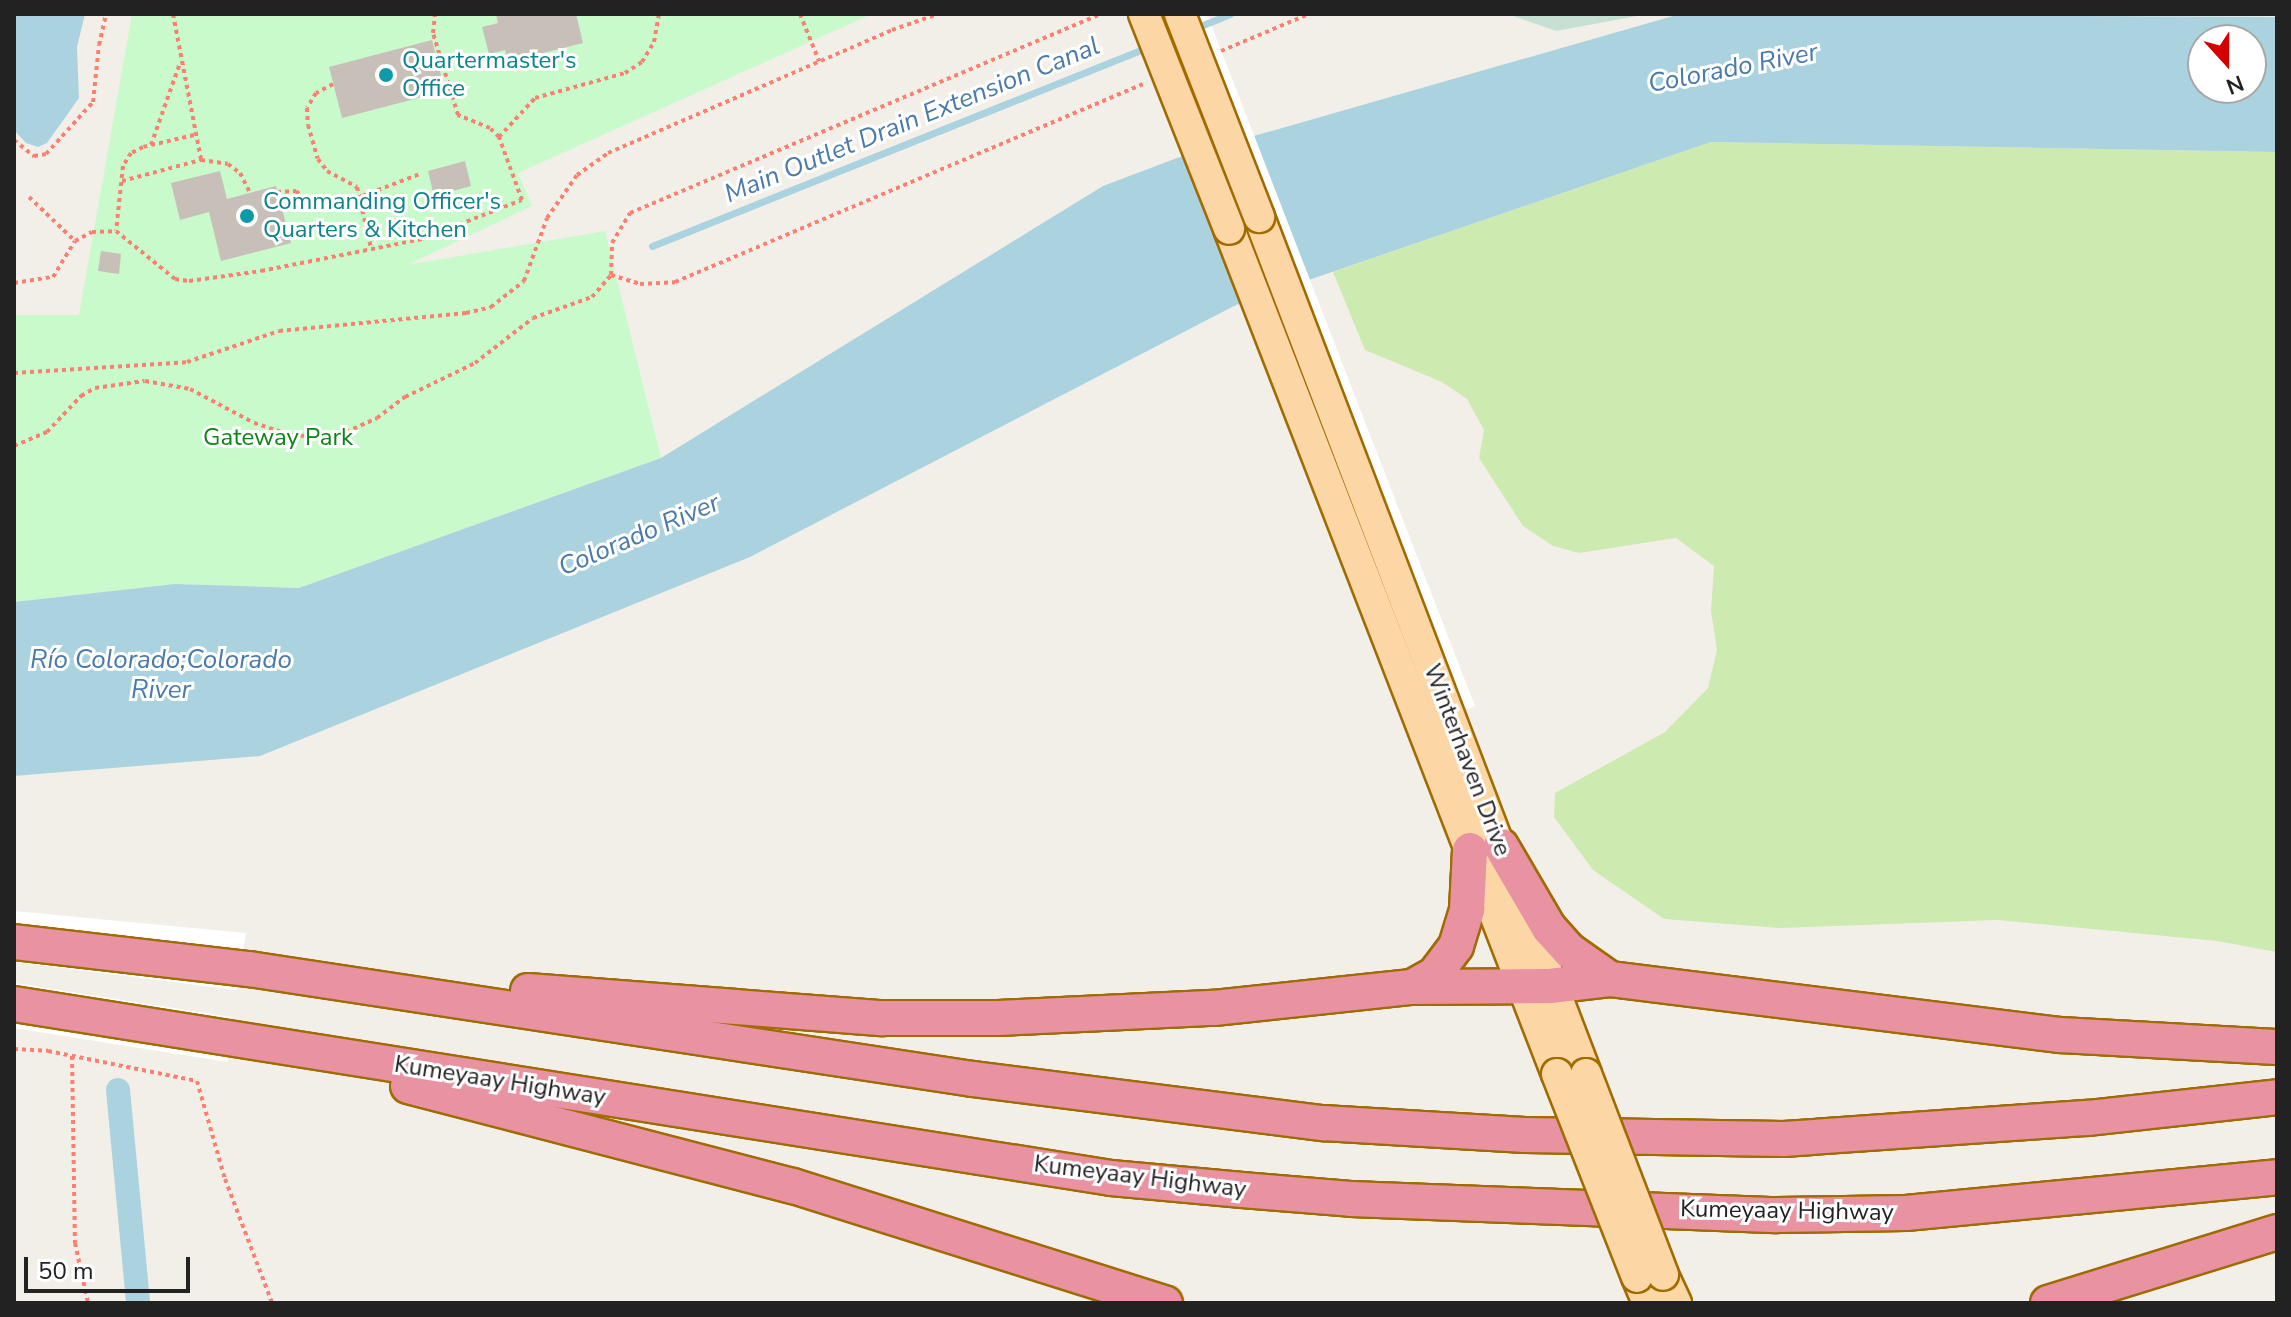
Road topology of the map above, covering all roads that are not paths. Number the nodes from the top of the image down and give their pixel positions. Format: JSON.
{"nodes":[{"id":1,"x":1144,"y":14,"type":"edge"},
{"id":2,"x":1180,"y":14,"type":"edge"},
{"id":3,"x":1436,"y":721,"type":"junction"},
{"id":4,"x":1485,"y":848,"type":"junction"},
{"id":5,"x":14,"y":942,"type":"edge"},
{"id":6,"x":249,"y":969,"type":"junction"},
{"id":7,"x":1610,"y":979,"type":"junction"},
{"id":8,"x":1537,"y":986,"type":"junction"},
{"id":9,"x":1412,"y":987,"type":"junction"},
{"id":10,"x":14,"y":1004,"type":"edge"},
{"id":11,"x":229,"y":1039,"type":"junction"},
{"id":12,"x":2277,"y":1047,"type":"edge"},
{"id":13,"x":2277,"y":1097,"type":"edge"},
{"id":14,"x":2277,"y":1177,"type":"edge"},
{"id":15,"x":2277,"y":1232,"type":"edge"},
{"id":16,"x":1650,"y":1285,"type":"edge"},
{"id":17,"x":1165,"y":1303,"type":"edge"},
{"id":18,"x":1676,"y":1303,"type":"edge"},
{"id":19,"x":2048,"y":1303,"type":"edge"}],
"edges":[{"from":1,"to":3,"type":"main road","name":"Winterhaven Drive","bridge":true},
{"from":2,"to":3,"type":"main road","name":"Winterhaven Drive","bridge":true},
{"from":3,"to":4,"type":"main road","name":"Winterhaven Drive"},
{"from":4,"to":7,"type":"highway"},
{"from":4,"to":8,"type":"main road","name":"Winterhaven Drive"},
{"from":4,"to":9,"type":"highway"},
{"from":5,"to":6,"type":"highway"},
{"from":6,"to":9,"type":"highway"},
{"from":6,"to":13,"type":"highway"},
{"from":7,"to":8,"type":"highway"},
{"from":7,"to":12,"type":"highway"},
{"from":8,"to":9,"type":"highway"},
{"from":8,"to":16,"type":"main road","name":"Winterhaven Drive","bridge":true},
{"from":10,"to":11,"type":"highway","name":"Kumeyaay Highway"},
{"from":11,"to":14,"type":"highway","name":"Kumeyaay Highway"},
{"from":11,"to":17,"type":"highway"},
{"from":15,"to":19,"type":"highway"},
{"from":16,"to":18,"type":"main road","name":"Winterhaven Drive"}]}
